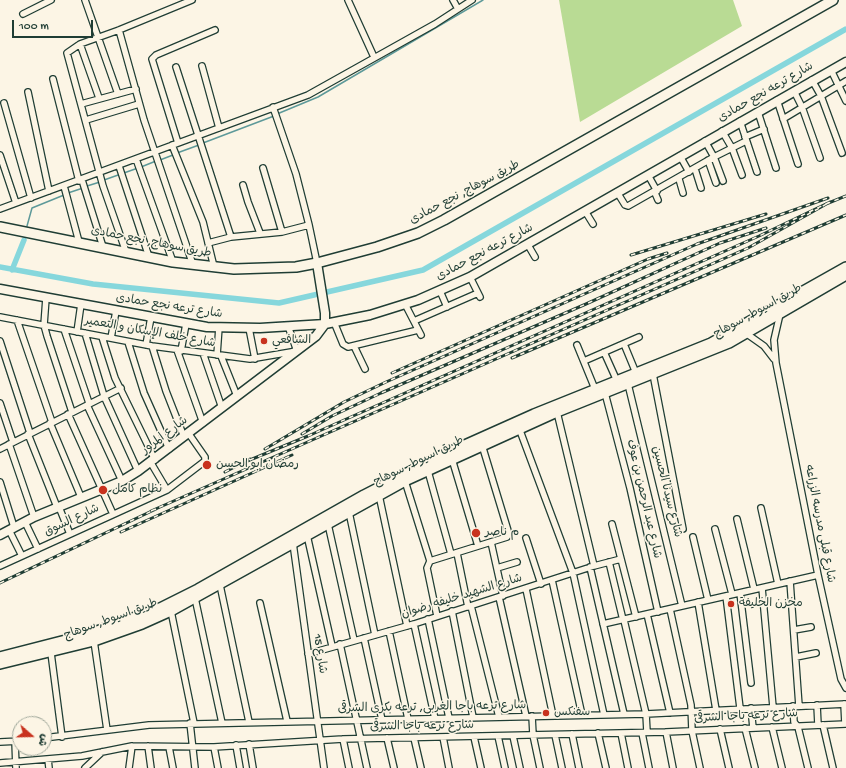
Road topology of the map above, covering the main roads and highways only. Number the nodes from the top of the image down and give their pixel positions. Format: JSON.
{"nodes":[{"id":1,"x":833,"y":0,"type":"edge"},
{"id":2,"x":0,"y":227,"type":"edge"},
{"id":3,"x":846,"y":267,"type":"edge"},
{"id":4,"x":846,"y":275,"type":"edge"},
{"id":5,"x":745,"y":330,"type":"junction"},
{"id":6,"x":441,"y":460,"type":"junction"},
{"id":7,"x":243,"y":568,"type":"junction"},
{"id":8,"x":119,"y":628,"type":"junction"},
{"id":9,"x":99,"y":637,"type":"junction"},
{"id":10,"x":0,"y":657,"type":"edge"},
{"id":11,"x":0,"y":664,"type":"edge"}],
"edges":[{"from":1,"to":2,"type":"main road","name":"طريق سوهاج, نجع حمادى"},
{"from":3,"to":5,"type":"main road","name":"طريق اسيوط, سوهاج"},
{"from":4,"to":5,"type":"main road","name":"طريق اسيوط, سوهاج"},
{"from":5,"to":6,"type":"main road","name":"طريق اسيوط, سوهاج"},
{"from":5,"to":6,"type":"main road","name":"طريق اسيوط, سوهاج"},
{"from":6,"to":7,"type":"main road","name":"طريق اسيوط, سوهاج"},
{"from":6,"to":7,"type":"main road","name":"طريق اسيوط, سوهاج"},
{"from":7,"to":8,"type":"main road","name":"طريق اسيوط, سوهاج"},
{"from":7,"to":8,"type":"main road","name":"طريق اسيوط, سوهاج"},
{"from":8,"to":9,"type":"main road","name":"طريق اسيوط, سوهاج"},
{"from":9,"to":10,"type":"main road","name":"طريق اسيوط, سوهاج"},
{"from":9,"to":11,"type":"main road","name":"طريق اسيوط, سوهاج"}]}
